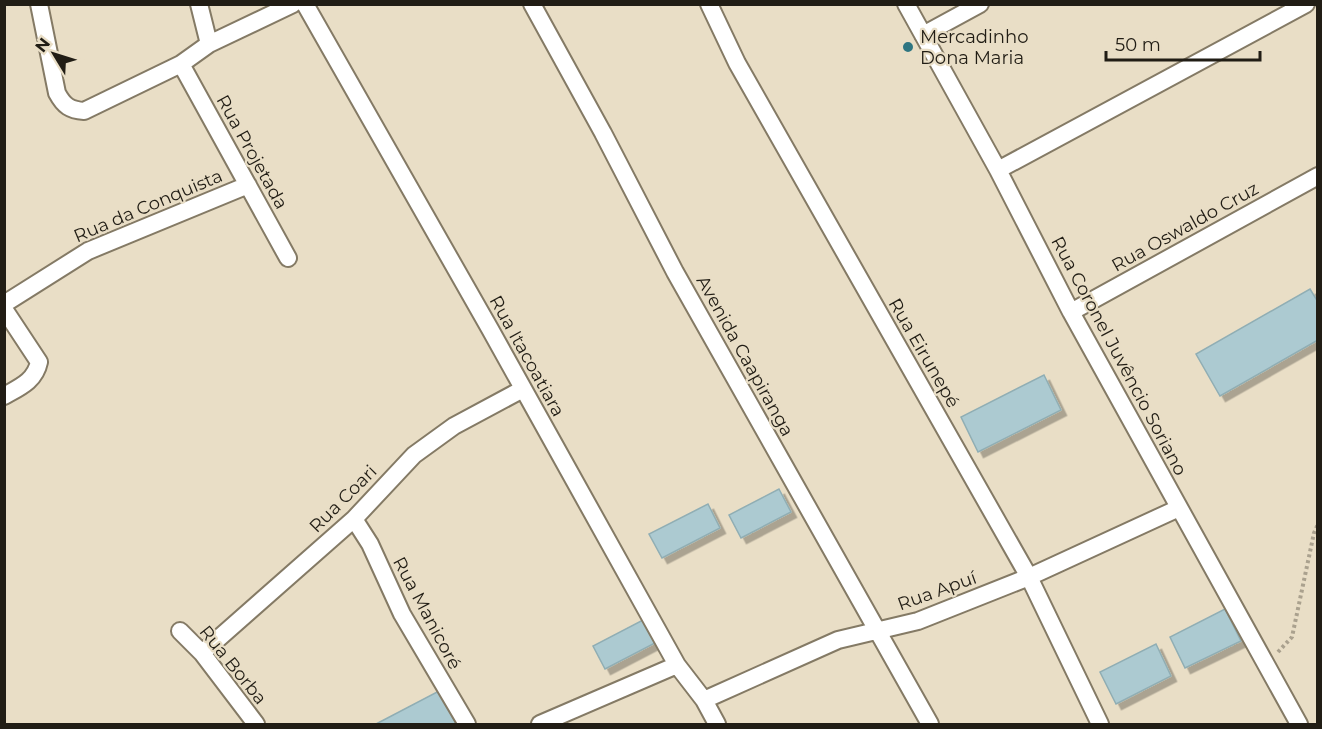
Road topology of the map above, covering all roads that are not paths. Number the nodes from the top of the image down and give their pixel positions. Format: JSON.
{"nodes":[{"id":1,"x":39,"y":4,"type":"edge"},
{"id":2,"x":199,"y":4,"type":"edge"},
{"id":3,"x":293,"y":4,"type":"edge"},
{"id":4,"x":305,"y":4,"type":"edge"},
{"id":5,"x":532,"y":4,"type":"edge"},
{"id":6,"x":709,"y":4,"type":"edge"},
{"id":7,"x":906,"y":4,"type":"edge"},
{"id":8,"x":980,"y":4,"type":"edge"},
{"id":9,"x":1306,"y":4,"type":"edge"},
{"id":10,"x":923,"y":35,"type":"junction"},
{"id":11,"x":209,"y":44,"type":"junction"},
{"id":12,"x":181,"y":64,"type":"junction"},
{"id":13,"x":999,"y":170,"type":"junction"},
{"id":14,"x":1317,"y":176,"type":"edge"},
{"id":15,"x":248,"y":185,"type":"junction"},
{"id":16,"x":288,"y":258,"type":"dead end"},
{"id":17,"x":4,"y":304,"type":"edge"},
{"id":18,"x":4,"y":309,"type":"edge"},
{"id":19,"x":1071,"y":312,"type":"junction"},
{"id":20,"x":523,"y":389,"type":"junction"},
{"id":21,"x":4,"y":396,"type":"edge"},
{"id":22,"x":1179,"y":508,"type":"junction"},
{"id":23,"x":354,"y":519,"type":"junction"},
{"id":24,"x":1029,"y":578,"type":"junction"},
{"id":25,"x":180,"y":631,"type":"dead end"},
{"id":26,"x":878,"y":632,"type":"junction"},
{"id":27,"x":202,"y":653,"type":"junction"},
{"id":28,"x":676,"y":665,"type":"junction"},
{"id":29,"x":704,"y":699,"type":"junction"},
{"id":30,"x":256,"y":724,"type":"edge"},
{"id":31,"x":467,"y":724,"type":"edge"},
{"id":32,"x":540,"y":724,"type":"edge"},
{"id":33,"x":717,"y":724,"type":"edge"},
{"id":34,"x":930,"y":724,"type":"edge"},
{"id":35,"x":1100,"y":724,"type":"edge"},
{"id":36,"x":1299,"y":724,"type":"edge"}],
"edges":[{"from":1,"to":12,"type":"street"},
{"from":2,"to":11,"type":"street"},
{"from":3,"to":11,"type":"street"},
{"from":4,"to":20,"type":"street","name":"Rua Itacoatiara"},
{"from":5,"to":26,"type":"street","name":"Avenida Caapiranga"},
{"from":6,"to":24,"type":"street","name":"Rua Eirunepé"},
{"from":7,"to":10,"type":"street","name":"Rua Coronel Juvêncio Soriano"},
{"from":8,"to":10,"type":"street"},
{"from":9,"to":13,"type":"street"},
{"from":10,"to":13,"type":"street","name":"Rua Coronel Juvêncio Soriano"},
{"from":11,"to":12,"type":"street"},
{"from":12,"to":15,"type":"street","name":"Rua Projetada"},
{"from":13,"to":19,"type":"street","name":"Rua Coronel Juvêncio Soriano"},
{"from":14,"to":19,"type":"street","name":"Rua Oswaldo Cruz"},
{"from":15,"to":16,"type":"street","name":"Rua Projetada"},
{"from":15,"to":17,"type":"street","name":"Rua da Conquista"},
{"from":18,"to":21,"type":"street"},
{"from":19,"to":22,"type":"street","name":"Rua Coronel Juvêncio Soriano"},
{"from":20,"to":23,"type":"street","name":"Rua Coari"},
{"from":20,"to":28,"type":"street","name":"Rua Itacoatiara"},
{"from":22,"to":24,"type":"street","name":"Rua Apuí"},
{"from":22,"to":36,"type":"street","name":"Rua Coronel Juvêncio Soriano"},
{"from":23,"to":27,"type":"street","name":"Rua Coari"},
{"from":23,"to":31,"type":"street","name":"Rua Manicoré"},
{"from":24,"to":26,"type":"street","name":"Rua Apuí"},
{"from":24,"to":35,"type":"street","name":"Rua Eirunepé"},
{"from":25,"to":27,"type":"street","name":"Rua Borba"},
{"from":26,"to":29,"type":"street","name":"Rua Apuí"},
{"from":26,"to":34,"type":"street","name":"Avenida Caapiranga"},
{"from":27,"to":30,"type":"street","name":"Rua Borba"},
{"from":28,"to":29,"type":"street","name":"Rua Itacoatiara"},
{"from":28,"to":32,"type":"street"},
{"from":29,"to":33,"type":"street","name":"Rua Itacoatiara"}]}
